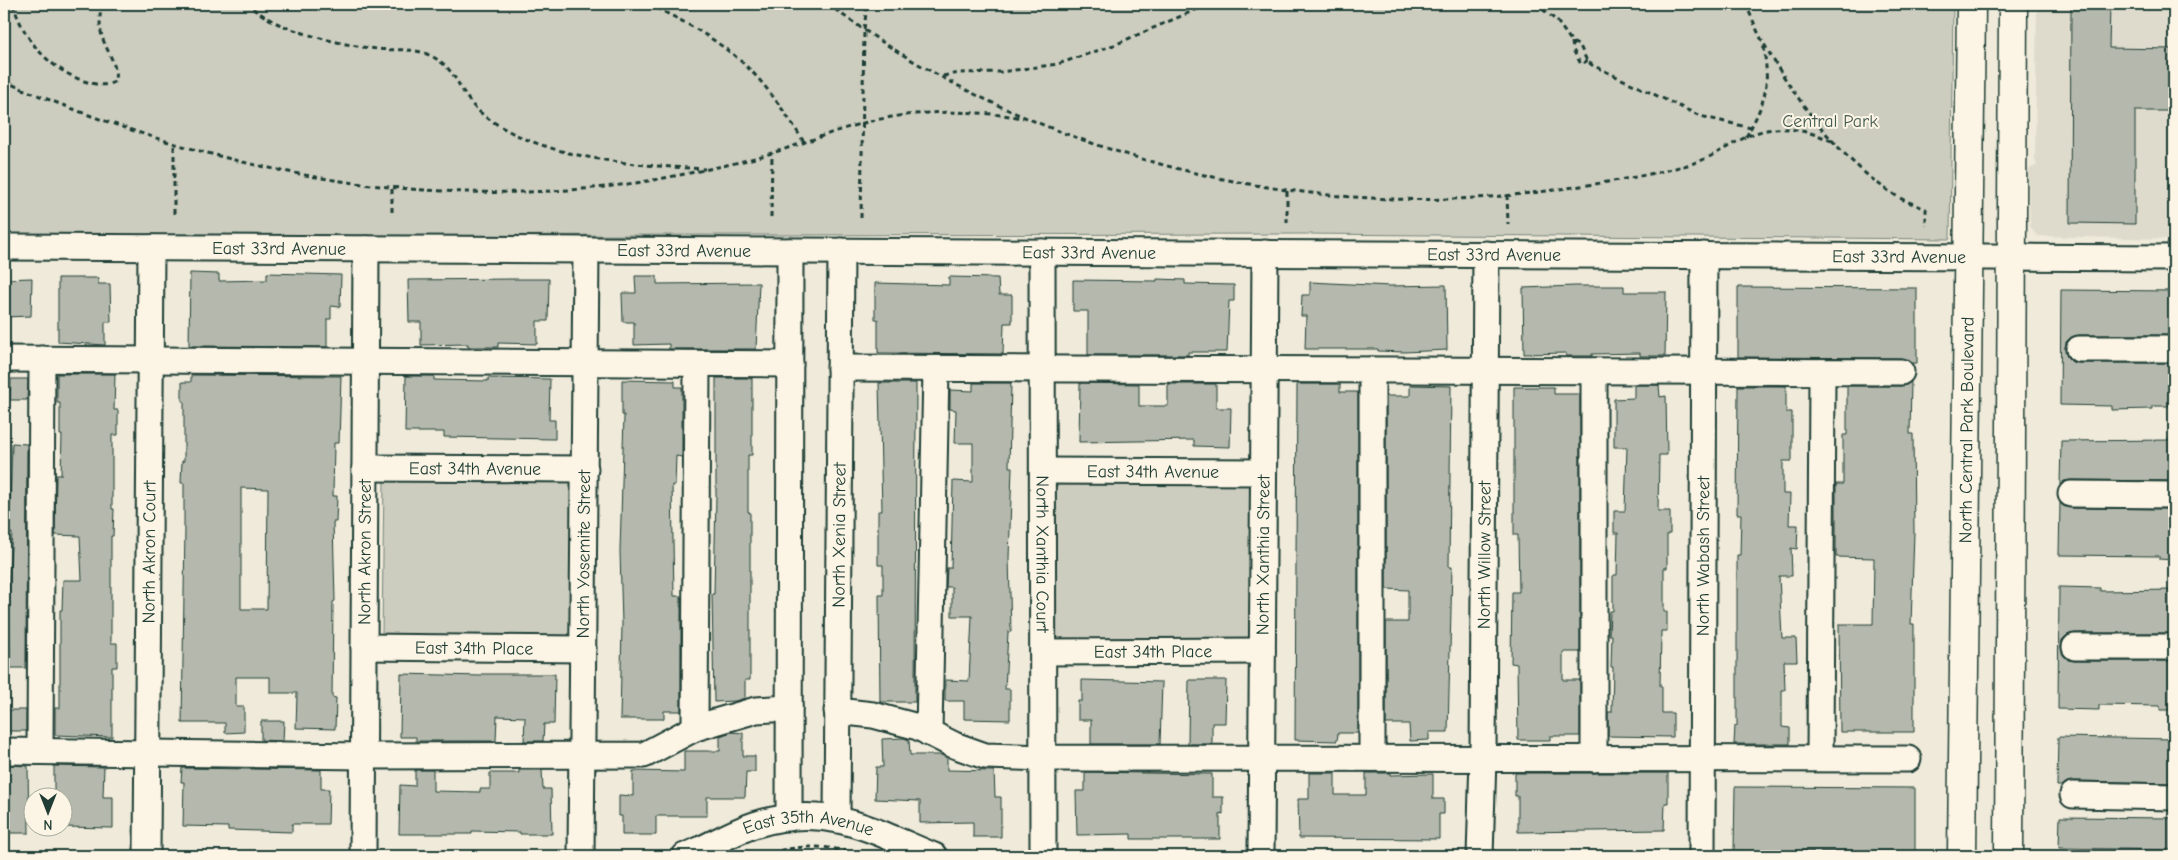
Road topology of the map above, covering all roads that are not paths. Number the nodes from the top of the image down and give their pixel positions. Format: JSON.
{"nodes":[{"id":1,"x":1971,"y":4,"type":"edge"},
{"id":2,"x":2013,"y":4,"type":"edge"},
{"id":3,"x":4,"y":247,"type":"edge"},
{"id":4,"x":150,"y":248,"type":"junction"},
{"id":5,"x":366,"y":249,"type":"junction"},
{"id":6,"x":586,"y":250,"type":"junction"},
{"id":7,"x":790,"y":251,"type":"junction"},
{"id":8,"x":841,"y":251,"type":"junction"},
{"id":9,"x":1042,"y":252,"type":"junction"},
{"id":10,"x":1265,"y":253,"type":"junction"},
{"id":11,"x":1486,"y":254,"type":"junction"},
{"id":12,"x":1704,"y":255,"type":"junction"},
{"id":13,"x":1967,"y":257,"type":"junction"},
{"id":14,"x":2012,"y":257,"type":"junction"},
{"id":15,"x":2174,"y":258,"type":"edge"},
{"id":16,"x":2079,"y":349,"type":"dead end"},
{"id":17,"x":2174,"y":349,"type":"edge"},
{"id":18,"x":4,"y":359,"type":"edge"},
{"id":19,"x":42,"y":359,"type":"junction"},
{"id":20,"x":150,"y":360,"type":"junction"},
{"id":21,"x":366,"y":362,"type":"junction"},
{"id":22,"x":586,"y":363,"type":"junction"},
{"id":23,"x":697,"y":364,"type":"junction"},
{"id":24,"x":790,"y":364,"type":"junction"},
{"id":25,"x":840,"y":368,"type":"junction"},
{"id":26,"x":936,"y":369,"type":"junction"},
{"id":27,"x":1042,"y":369,"type":"junction"},
{"id":28,"x":1264,"y":370,"type":"junction"},
{"id":29,"x":1372,"y":370,"type":"junction"},
{"id":30,"x":1486,"y":371,"type":"junction"},
{"id":31,"x":1594,"y":371,"type":"junction"},
{"id":32,"x":1704,"y":372,"type":"junction"},
{"id":33,"x":1822,"y":372,"type":"junction"},
{"id":34,"x":1901,"y":372,"type":"dead end"},
{"id":35,"x":365,"y":468,"type":"junction"},
{"id":36,"x":585,"y":469,"type":"junction"},
{"id":37,"x":1043,"y":471,"type":"junction"},
{"id":38,"x":1263,"y":472,"type":"junction"},
{"id":39,"x":2071,"y":494,"type":"dead end"},
{"id":40,"x":2174,"y":495,"type":"edge"},
{"id":41,"x":364,"y":647,"type":"junction"},
{"id":42,"x":2075,"y":647,"type":"dead end"},
{"id":43,"x":2174,"y":647,"type":"edge"},
{"id":44,"x":583,"y":649,"type":"junction"},
{"id":45,"x":1262,"y":651,"type":"junction"},
{"id":46,"x":1043,"y":652,"type":"junction"},
{"id":47,"x":789,"y":708,"type":"junction"},
{"id":48,"x":837,"y":711,"type":"junction"},
{"id":49,"x":695,"y":728,"type":"junction"},
{"id":50,"x":929,"y":733,"type":"junction"},
{"id":51,"x":4,"y":751,"type":"edge"},
{"id":52,"x":40,"y":751,"type":"junction"},
{"id":53,"x":148,"y":752,"type":"junction"},
{"id":54,"x":581,"y":754,"type":"junction"},
{"id":55,"x":364,"y":756,"type":"junction"},
{"id":56,"x":1043,"y":758,"type":"junction"},
{"id":57,"x":1262,"y":758,"type":"junction"},
{"id":58,"x":1372,"y":758,"type":"junction"},
{"id":59,"x":1483,"y":758,"type":"junction"},
{"id":60,"x":1702,"y":758,"type":"junction"},
{"id":61,"x":1820,"y":758,"type":"junction"},
{"id":62,"x":1594,"y":759,"type":"junction"},
{"id":63,"x":1908,"y":759,"type":"dead end"},
{"id":64,"x":2073,"y":796,"type":"dead end"},
{"id":65,"x":2174,"y":797,"type":"edge"},
{"id":66,"x":789,"y":818,"type":"junction"},
{"id":67,"x":837,"y":819,"type":"junction"},
{"id":68,"x":147,"y":856,"type":"edge"},
{"id":69,"x":363,"y":856,"type":"edge"},
{"id":70,"x":581,"y":856,"type":"edge"},
{"id":71,"x":685,"y":856,"type":"edge"},
{"id":72,"x":934,"y":856,"type":"edge"},
{"id":73,"x":1043,"y":856,"type":"edge"},
{"id":74,"x":1261,"y":856,"type":"edge"},
{"id":75,"x":1480,"y":856,"type":"edge"},
{"id":76,"x":1702,"y":856,"type":"edge"},
{"id":77,"x":1962,"y":856,"type":"edge"},
{"id":78,"x":2010,"y":856,"type":"edge"}],
"edges":[{"from":1,"to":13,"type":"main road","name":"North Central Park Boulevard"},
{"from":2,"to":14,"type":"main road"},
{"from":3,"to":4,"type":"street","name":"East 33rd Avenue"},
{"from":4,"to":5,"type":"street","name":"East 33rd Avenue"},
{"from":4,"to":20,"type":"street","name":"North Akron Court"},
{"from":5,"to":6,"type":"street","name":"East 33rd Avenue"},
{"from":5,"to":21,"type":"street","name":"North Akron Street"},
{"from":6,"to":7,"type":"street","name":"East 33rd Avenue"},
{"from":6,"to":22,"type":"street","name":"North Yosemite Street"},
{"from":7,"to":8,"type":"street","name":"East 33rd Avenue"},
{"from":7,"to":24,"type":"street"},
{"from":8,"to":9,"type":"street","name":"East 33rd Avenue"},
{"from":8,"to":25,"type":"street","name":"North Xenia Street"},
{"from":9,"to":10,"type":"street","name":"East 33rd Avenue"},
{"from":9,"to":27,"type":"street","name":"North Xanthia Court"},
{"from":10,"to":11,"type":"street","name":"East 33rd Avenue"},
{"from":10,"to":28,"type":"street","name":"North Xanthia Street"},
{"from":11,"to":12,"type":"street","name":"East 33rd Avenue"},
{"from":11,"to":30,"type":"street","name":"North Willow Street"},
{"from":12,"to":13,"type":"street","name":"East 33rd Avenue"},
{"from":12,"to":32,"type":"street","name":"North Wabash Street"},
{"from":13,"to":14,"type":"street","name":"East 33rd Avenue"},
{"from":13,"to":77,"type":"main road","name":"North Central Park Boulevard"},
{"from":14,"to":15,"type":"street","name":"East 33rd Avenue"},
{"from":14,"to":78,"type":"main road"},
{"from":16,"to":17,"type":"street"},
{"from":18,"to":19,"type":"street"},
{"from":19,"to":20,"type":"street"},
{"from":19,"to":52,"type":"street"},
{"from":20,"to":21,"type":"street"},
{"from":20,"to":53,"type":"street","name":"North Akron Court"},
{"from":21,"to":22,"type":"street"},
{"from":21,"to":35,"type":"street","name":"North Akron Street"},
{"from":22,"to":23,"type":"street"},
{"from":22,"to":36,"type":"street","name":"North Yosemite Street"},
{"from":23,"to":24,"type":"street"},
{"from":23,"to":49,"type":"street"},
{"from":24,"to":47,"type":"street"},
{"from":25,"to":26,"type":"street"},
{"from":25,"to":48,"type":"street","name":"North Xenia Street"},
{"from":26,"to":27,"type":"street"},
{"from":26,"to":50,"type":"street"},
{"from":27,"to":28,"type":"street"},
{"from":27,"to":37,"type":"street","name":"North Xanthia Court"},
{"from":28,"to":29,"type":"street"},
{"from":28,"to":38,"type":"street","name":"North Xanthia Street"},
{"from":29,"to":30,"type":"street"},
{"from":29,"to":58,"type":"street"},
{"from":30,"to":31,"type":"street"},
{"from":30,"to":59,"type":"street","name":"North Willow Street"},
{"from":31,"to":32,"type":"street"},
{"from":31,"to":62,"type":"street"},
{"from":32,"to":33,"type":"street"},
{"from":32,"to":60,"type":"street","name":"North Wabash Street"},
{"from":33,"to":34,"type":"street"},
{"from":33,"to":61,"type":"street"},
{"from":35,"to":36,"type":"street","name":"East 34th Avenue"},
{"from":35,"to":41,"type":"street","name":"North Akron Street"},
{"from":36,"to":44,"type":"street","name":"North Yosemite Street"},
{"from":37,"to":38,"type":"street","name":"East 34th Avenue"},
{"from":37,"to":46,"type":"street","name":"North Xanthia Court"},
{"from":38,"to":45,"type":"street","name":"North Xanthia Street"},
{"from":39,"to":40,"type":"street"},
{"from":41,"to":44,"type":"street","name":"East 34th Place"},
{"from":41,"to":55,"type":"street","name":"North Akron Street"},
{"from":42,"to":43,"type":"street"},
{"from":44,"to":54,"type":"street","name":"North Yosemite Street"},
{"from":45,"to":46,"type":"street","name":"East 34th Place"},
{"from":45,"to":57,"type":"street","name":"North Xanthia Street"},
{"from":46,"to":56,"type":"street","name":"North Xanthia Court"},
{"from":47,"to":49,"type":"street"},
{"from":47,"to":66,"type":"street"},
{"from":48,"to":50,"type":"street"},
{"from":48,"to":67,"type":"street","name":"North Xenia Street"},
{"from":49,"to":54,"type":"street"},
{"from":50,"to":56,"type":"street"},
{"from":51,"to":52,"type":"street"},
{"from":52,"to":53,"type":"street"},
{"from":53,"to":55,"type":"street"},
{"from":53,"to":68,"type":"street","name":"North Akron Court"},
{"from":54,"to":55,"type":"street"},
{"from":54,"to":70,"type":"street","name":"North Yosemite Street"},
{"from":55,"to":69,"type":"street","name":"North Akron Street"},
{"from":56,"to":57,"type":"street"},
{"from":56,"to":73,"type":"street","name":"North Xanthia Court"},
{"from":57,"to":58,"type":"street"},
{"from":57,"to":74,"type":"street","name":"North Xanthia Street"},
{"from":58,"to":59,"type":"street"},
{"from":59,"to":62,"type":"street"},
{"from":59,"to":75,"type":"street","name":"North Willow Street"},
{"from":60,"to":61,"type":"street"},
{"from":60,"to":62,"type":"street"},
{"from":60,"to":76,"type":"street","name":"North Wabash Street"},
{"from":61,"to":63,"type":"street"},
{"from":64,"to":65,"type":"street"},
{"from":66,"to":67,"type":"street","name":"East 35th Avenue"},
{"from":66,"to":71,"type":"street","name":"East 35th Avenue"},
{"from":67,"to":72,"type":"street","name":"East 35th Avenue"}]}
